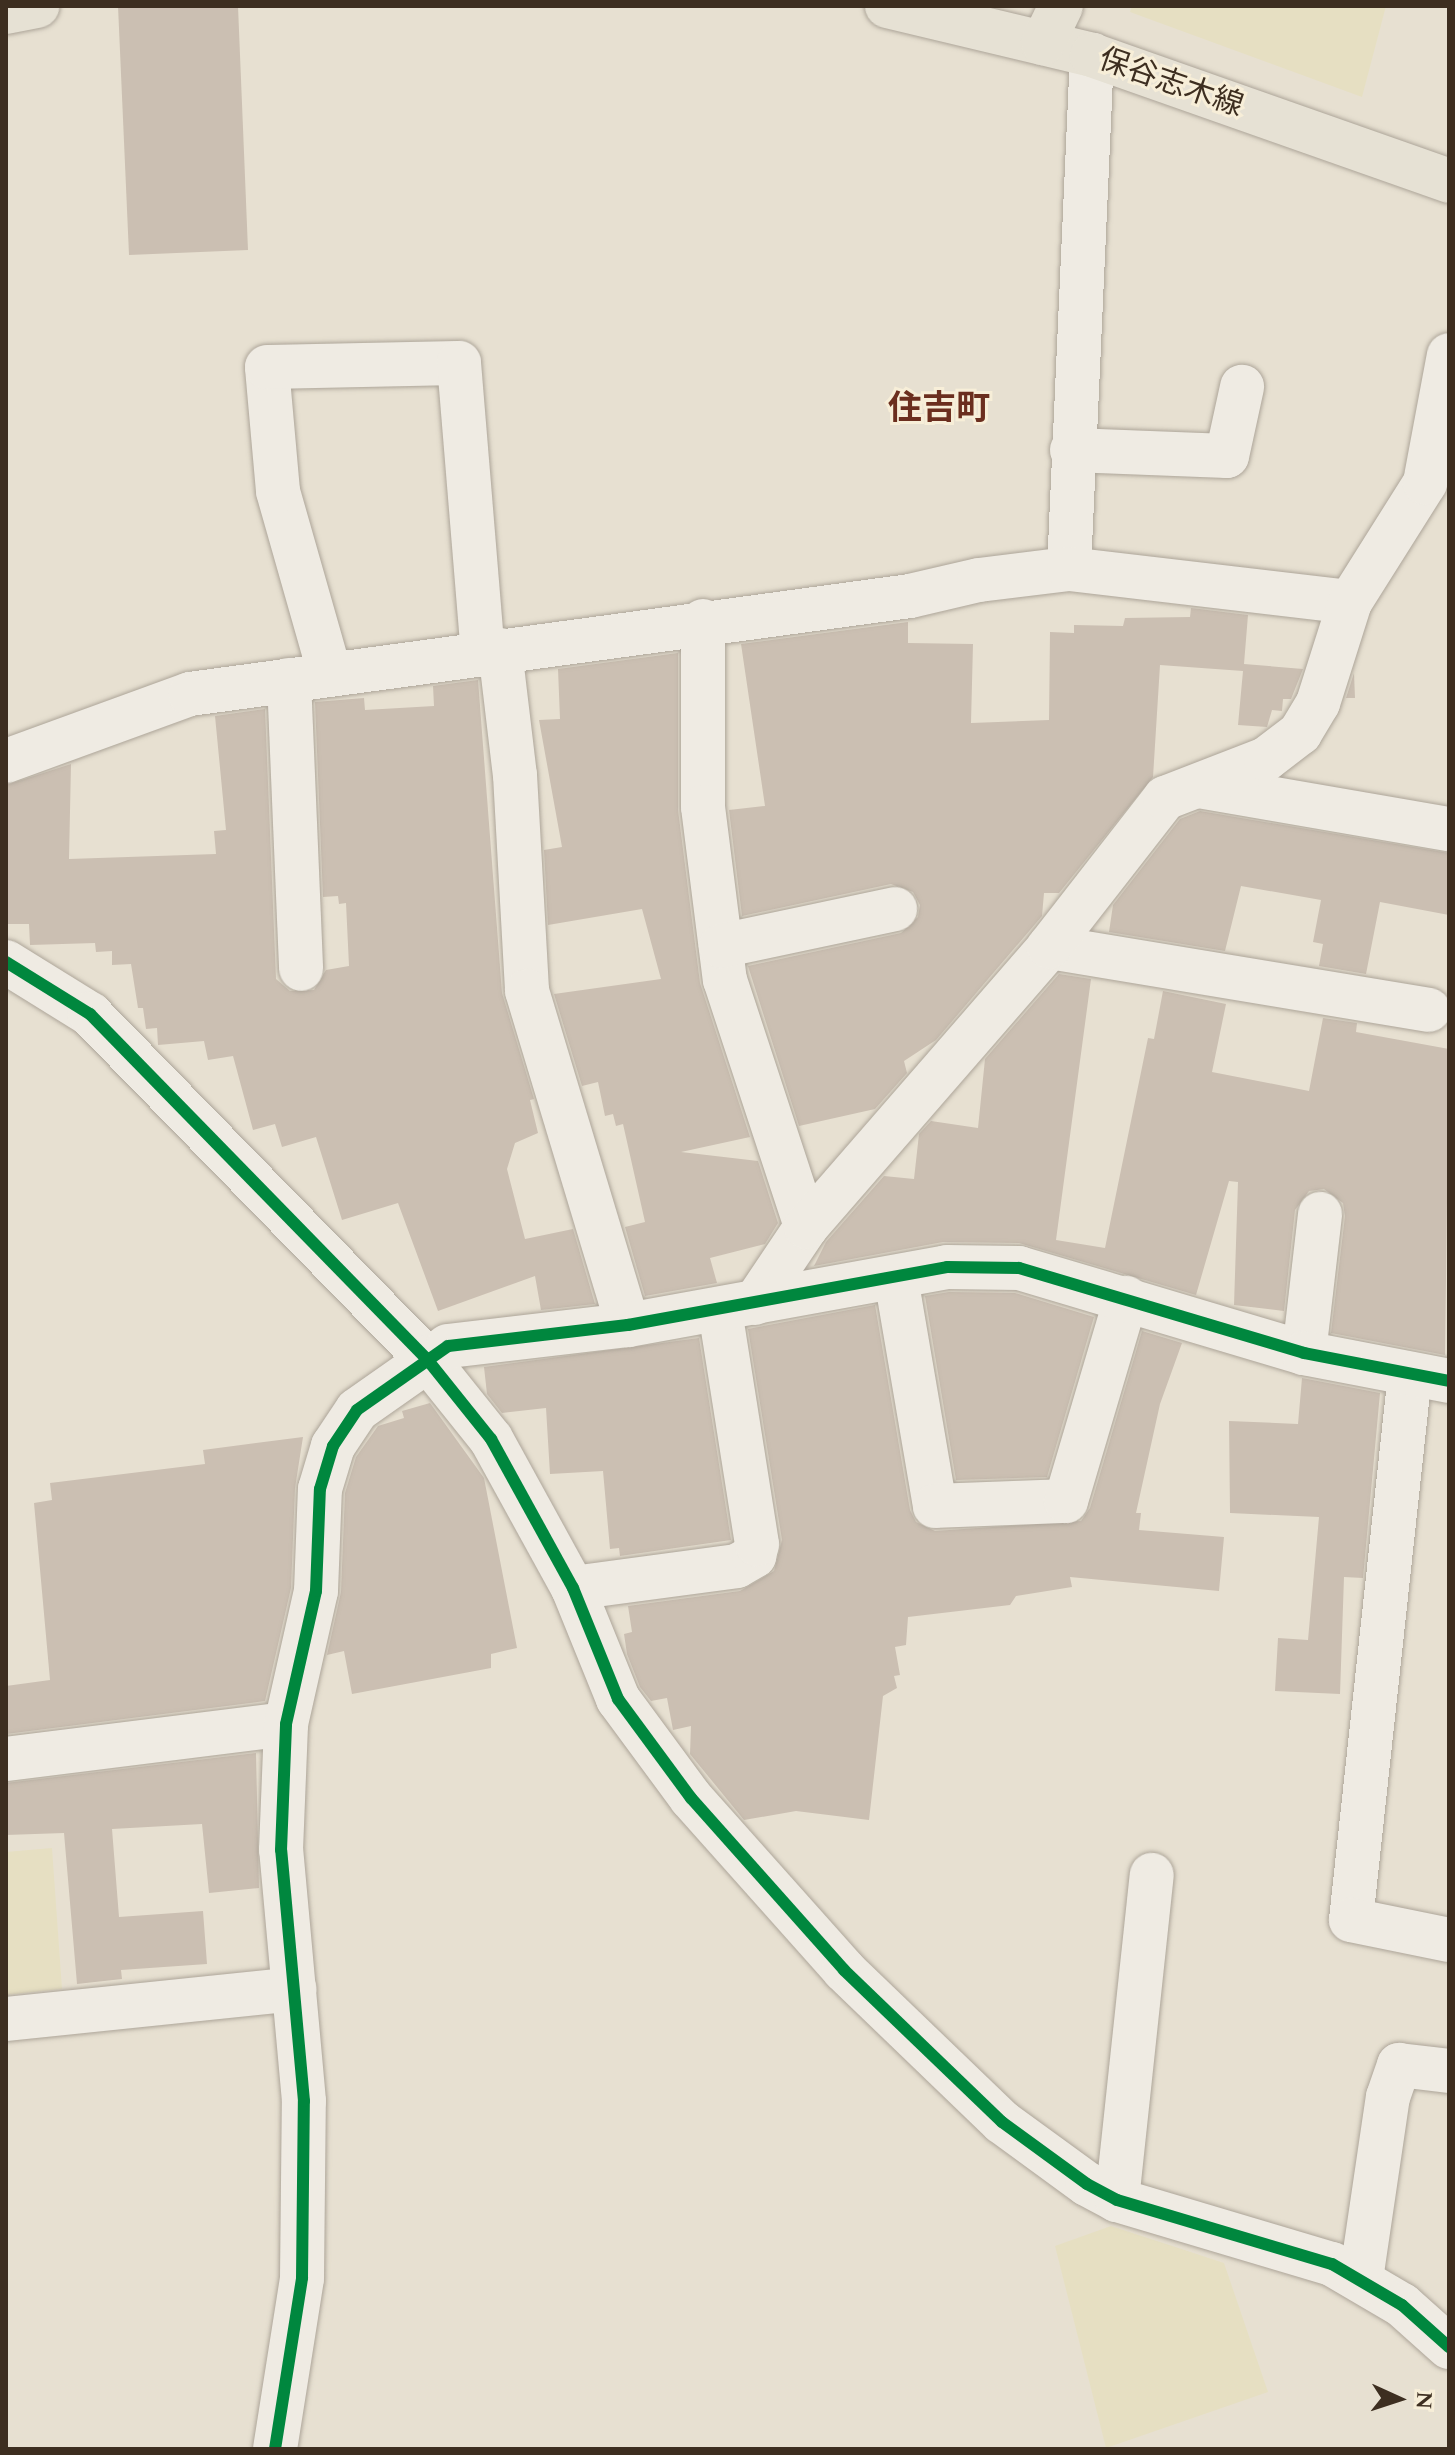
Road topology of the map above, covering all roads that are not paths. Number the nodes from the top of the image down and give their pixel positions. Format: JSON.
{"nodes":[{"id":1,"x":37,"y":6,"type":"edge"},
{"id":2,"x":887,"y":6,"type":"edge"},
{"id":3,"x":6,"y":12,"type":"edge"},
{"id":4,"x":1052,"y":24,"type":"edge"},
{"id":5,"x":1092,"y":55,"type":"junction"},
{"id":6,"x":1449,"y":181,"type":"edge"},
{"id":7,"x":1449,"y":355,"type":"edge"},
{"id":8,"x":1242,"y":387,"type":"dead end"},
{"id":9,"x":1072,"y":450,"type":"junction"},
{"id":10,"x":1069,"y":569,"type":"junction"},
{"id":11,"x":1350,"y":602,"type":"junction"},
{"id":12,"x":703,"y":621,"type":"junction"},
{"id":13,"x":492,"y":652,"type":"junction"},
{"id":14,"x":310,"y":677,"type":"junction"},
{"id":15,"x":6,"y":761,"type":"edge"},
{"id":16,"x":1199,"y":786,"type":"junction"},
{"id":17,"x":1449,"y":829,"type":"edge"},
{"id":18,"x":895,"y":909,"type":"dead end"},
{"id":19,"x":721,"y":946,"type":"junction"},
{"id":20,"x":1049,"y":947,"type":"junction"},
{"id":21,"x":6,"y":962,"type":"edge"},
{"id":22,"x":301,"y":969,"type":"dead end"},
{"id":23,"x":1429,"y":1010,"type":"dead end"},
{"id":24,"x":1320,"y":1214,"type":"dead end"},
{"id":25,"x":806,"y":1227,"type":"junction"},
{"id":26,"x":896,"y":1278,"type":"junction"},
{"id":27,"x":1126,"y":1298,"type":"junction"},
{"id":28,"x":738,"y":1306,"type":"junction"},
{"id":29,"x":628,"y":1325,"type":"junction"},
{"id":30,"x":1304,"y":1353,"type":"junction"},
{"id":31,"x":426,"y":1358,"type":"junction"},
{"id":32,"x":1429,"y":1377,"type":"edge"},
{"id":33,"x":573,"y":1588,"type":"junction"},
{"id":34,"x":286,"y":1724,"type":"junction"},
{"id":35,"x":6,"y":1759,"type":"edge"},
{"id":36,"x":1152,"y":1875,"type":"dead end"},
{"id":37,"x":1449,"y":1940,"type":"edge"},
{"id":38,"x":294,"y":1989,"type":"junction"},
{"id":39,"x":6,"y":2019,"type":"edge"},
{"id":40,"x":1449,"y":2071,"type":"edge"},
{"id":41,"x":1117,"y":2200,"type":"junction"},
{"id":42,"x":1361,"y":2279,"type":"junction"},
{"id":43,"x":1449,"y":2347,"type":"edge"},
{"id":44,"x":275,"y":2449,"type":"edge"}],
"edges":[{"from":1,"to":3,"type":"main road"},
{"from":2,"to":4,"type":"main road","name":"保谷志木線"},
{"from":4,"to":5,"type":"main road","name":"保谷志木線"},
{"from":5,"to":6,"type":"main road","name":"保谷志木線"},
{"from":5,"to":9,"type":"street"},
{"from":7,"to":11,"type":"street"},
{"from":8,"to":9,"type":"street"},
{"from":9,"to":10,"type":"street"},
{"from":10,"to":11,"type":"street"},
{"from":10,"to":12,"type":"street"},
{"from":11,"to":16,"type":"street"},
{"from":12,"to":13,"type":"street"},
{"from":12,"to":19,"type":"street"},
{"from":13,"to":14,"type":"street"},
{"from":13,"to":14,"type":"street"},
{"from":13,"to":29,"type":"street"},
{"from":14,"to":15,"type":"street"},
{"from":14,"to":22,"type":"street"},
{"from":16,"to":17,"type":"street"},
{"from":16,"to":20,"type":"street"},
{"from":18,"to":19,"type":"street"},
{"from":19,"to":25,"type":"street"},
{"from":20,"to":23,"type":"street"},
{"from":20,"to":25,"type":"street"},
{"from":21,"to":31,"type":"street"},
{"from":24,"to":30,"type":"street"},
{"from":25,"to":28,"type":"street"},
{"from":26,"to":27,"type":"street"},
{"from":26,"to":27,"type":"street"},
{"from":26,"to":28,"type":"street"},
{"from":27,"to":30,"type":"street"},
{"from":28,"to":29,"type":"street"},
{"from":28,"to":33,"type":"street"},
{"from":29,"to":31,"type":"street"},
{"from":30,"to":32,"type":"street"},
{"from":31,"to":33,"type":"street"},
{"from":31,"to":34,"type":"street"},
{"from":32,"to":37,"type":"street"},
{"from":33,"to":41,"type":"street"},
{"from":34,"to":35,"type":"street"},
{"from":34,"to":38,"type":"street"},
{"from":36,"to":41,"type":"street"},
{"from":38,"to":39,"type":"street"},
{"from":38,"to":44,"type":"street"},
{"from":40,"to":42,"type":"street"},
{"from":41,"to":42,"type":"street"},
{"from":42,"to":43,"type":"street"}]}
